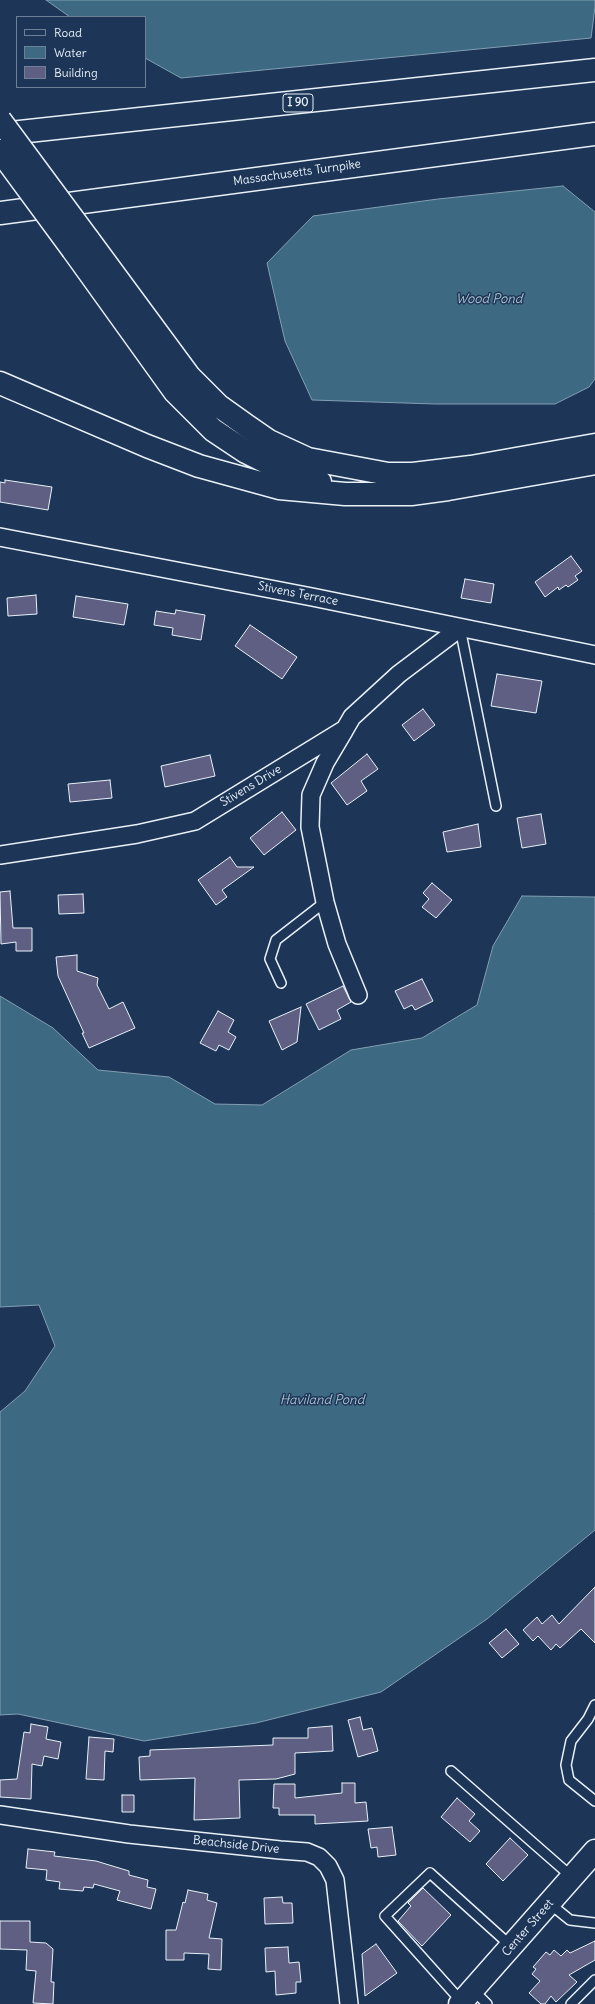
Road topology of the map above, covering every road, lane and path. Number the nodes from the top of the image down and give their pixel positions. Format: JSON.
{"nodes":[{"id":1,"x":595,"y":70,"type":"edge"},
{"id":2,"x":0,"y":120,"type":"edge"},
{"id":3,"x":0,"y":134,"type":"edge"},
{"id":4,"x":595,"y":134,"type":"edge"},
{"id":5,"x":0,"y":151,"type":"edge"},
{"id":6,"x":0,"y":213,"type":"edge"},
{"id":7,"x":80,"y":244,"type":"junction"},
{"id":8,"x":0,"y":383,"type":"edge"},
{"id":9,"x":595,"y":445,"type":"edge"},
{"id":10,"x":595,"y":463,"type":"edge"},
{"id":11,"x":448,"y":489,"type":"junction"},
{"id":12,"x":0,"y":537,"type":"edge"},
{"id":13,"x":460,"y":628,"type":"junction"},
{"id":14,"x":595,"y":655,"type":"edge"},
{"id":15,"x":346,"y":729,"type":"junction"},
{"id":16,"x":496,"y":806,"type":"dead end"},
{"id":17,"x":0,"y":855,"type":"edge"},
{"id":18,"x":325,"y":902,"type":"junction"},
{"id":19,"x":281,"y":983,"type":"dead end"},
{"id":20,"x":358,"y":995,"type":"dead end"},
{"id":21,"x":595,"y":1704,"type":"edge"},
{"id":22,"x":451,"y":1771,"type":"dead end"},
{"id":23,"x":595,"y":1800,"type":"edge"},
{"id":24,"x":0,"y":1815,"type":"edge"},
{"id":25,"x":595,"y":1851,"type":"edge"},
{"id":26,"x":572,"y":1877,"type":"junction"},
{"id":27,"x":549,"y":1903,"type":"junction"},
{"id":28,"x":595,"y":1923,"type":"edge"},
{"id":29,"x":511,"y":1946,"type":"junction"},
{"id":30,"x":595,"y":1980,"type":"edge"},
{"id":31,"x":471,"y":2000,"type":"edge"},
{"id":32,"x":349,"y":2004,"type":"edge"},
{"id":33,"x":571,"y":2004,"type":"edge"}],
"edges":[{"from":1,"to":3,"type":"main road","number":"I 90"},
{"from":2,"to":7,"type":"main road","bridge":true},
{"from":4,"to":6,"type":"main road","name":"Massachusetts Turnpike"},
{"from":5,"to":7,"type":"main road","bridge":true},
{"from":7,"to":9,"type":"main road"},
{"from":7,"to":11,"type":"main road"},
{"from":8,"to":11,"type":"main road"},
{"from":10,"to":11,"type":"main road"},
{"from":12,"to":13,"type":"street","name":"Stivens Terrace"},
{"from":13,"to":14,"type":"street","name":"Stivens Terrace"},
{"from":13,"to":15,"type":"street","name":"Stivens Drive"},
{"from":13,"to":16,"type":"lane"},
{"from":15,"to":17,"type":"street","name":"Stivens Drive"},
{"from":15,"to":18,"type":"street"},
{"from":18,"to":19,"type":"lane"},
{"from":18,"to":20,"type":"street"},
{"from":21,"to":23,"type":"lane"},
{"from":22,"to":26,"type":"lane"},
{"from":24,"to":32,"type":"street","name":"Beachside Drive"},
{"from":25,"to":26,"type":"main road","name":"Center Street"},
{"from":26,"to":27,"type":"main road","name":"Center Street"},
{"from":27,"to":28,"type":"lane"},
{"from":27,"to":29,"type":"main road","name":"Center Street"},
{"from":29,"to":31,"type":"main road","name":"Center Street"},
{"from":29,"to":31,"type":"lane"},
{"from":30,"to":33,"type":"lane"}]}
